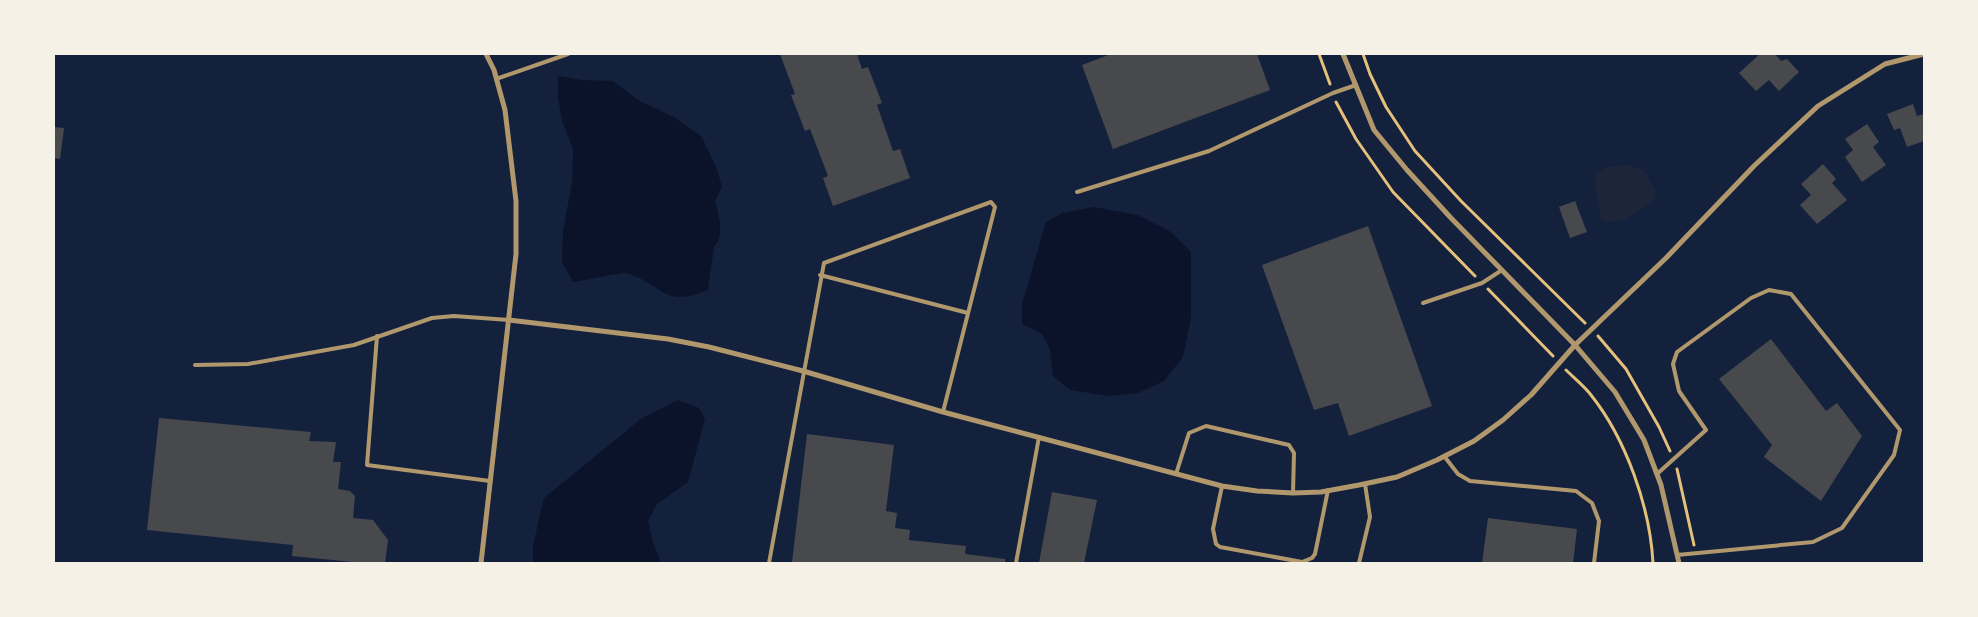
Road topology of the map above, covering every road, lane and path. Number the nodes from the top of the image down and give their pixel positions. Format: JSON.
{"nodes":[{"id":1,"x":486,"y":54,"type":"edge"},
{"id":2,"x":568,"y":54,"type":"edge"},
{"id":3,"x":1319,"y":54,"type":"edge"},
{"id":4,"x":1343,"y":54,"type":"edge"},
{"id":5,"x":1924,"y":54,"type":"edge"},
{"id":6,"x":496,"y":78,"type":"junction"},
{"id":7,"x":1356,"y":85,"type":"junction"},
{"id":8,"x":1333,"y":93,"type":"junction"},
{"id":9,"x":1077,"y":192,"type":"dead end"},
{"id":10,"x":1502,"y":270,"type":"junction"},
{"id":11,"x":820,"y":275,"type":"junction"},
{"id":12,"x":1482,"y":283,"type":"junction"},
{"id":13,"x":1423,"y":303,"type":"dead end"},
{"id":14,"x":968,"y":313,"type":"junction"},
{"id":15,"x":509,"y":320,"type":"junction"},
{"id":16,"x":377,"y":336,"type":"junction"},
{"id":17,"x":1574,"y":345,"type":"junction"},
{"id":18,"x":1559,"y":362,"type":"junction"},
{"id":19,"x":195,"y":365,"type":"dead end"},
{"id":20,"x":803,"y":371,"type":"junction"},
{"id":21,"x":943,"y":412,"type":"junction"},
{"id":22,"x":1039,"y":437,"type":"junction"},
{"id":23,"x":1444,"y":456,"type":"junction"},
{"id":24,"x":1176,"y":474,"type":"junction"},
{"id":25,"x":1657,"y":474,"type":"junction"},
{"id":26,"x":490,"y":481,"type":"junction"},
{"id":27,"x":1365,"y":484,"type":"junction"},
{"id":28,"x":1222,"y":486,"type":"junction"},
{"id":29,"x":1328,"y":490,"type":"junction"},
{"id":30,"x":1293,"y":493,"type":"junction"},
{"id":31,"x":1677,"y":555,"type":"junction"},
{"id":32,"x":481,"y":563,"type":"edge"},
{"id":33,"x":769,"y":563,"type":"edge"},
{"id":34,"x":1016,"y":563,"type":"edge"},
{"id":35,"x":1359,"y":563,"type":"edge"},
{"id":36,"x":1594,"y":563,"type":"edge"},
{"id":37,"x":1653,"y":563,"type":"edge"},
{"id":38,"x":1678,"y":563,"type":"edge"}],
"edges":[{"from":1,"to":6,"type":"street"},
{"from":2,"to":6,"type":"lane"},
{"from":3,"to":8,"type":"path"},
{"from":4,"to":7,"type":"street"},
{"from":5,"to":17,"type":"street"},
{"from":6,"to":15,"type":"street"},
{"from":7,"to":8,"type":"lane"},
{"from":7,"to":10,"type":"street"},
{"from":8,"to":9,"type":"lane"},
{"from":8,"to":12,"type":"path"},
{"from":10,"to":12,"type":"lane"},
{"from":10,"to":17,"type":"street"},
{"from":11,"to":14,"type":"lane"},
{"from":11,"to":14,"type":"lane"},
{"from":11,"to":20,"type":"lane"},
{"from":12,"to":13,"type":"lane"},
{"from":12,"to":18,"type":"path"},
{"from":14,"to":21,"type":"lane"},
{"from":15,"to":16,"type":"lane"},
{"from":15,"to":20,"type":"street"},
{"from":15,"to":26,"type":"street"},
{"from":16,"to":19,"type":"lane"},
{"from":16,"to":26,"type":"lane"},
{"from":17,"to":18,"type":"street"},
{"from":17,"to":25,"type":"street"},
{"from":18,"to":23,"type":"street"},
{"from":18,"to":37,"type":"path"},
{"from":20,"to":21,"type":"street"},
{"from":20,"to":33,"type":"lane"},
{"from":21,"to":22,"type":"street"},
{"from":22,"to":24,"type":"street"},
{"from":22,"to":34,"type":"lane"},
{"from":23,"to":27,"type":"street"},
{"from":23,"to":36,"type":"lane"},
{"from":24,"to":28,"type":"street"},
{"from":24,"to":30,"type":"lane"},
{"from":25,"to":31,"type":"street"},
{"from":25,"to":31,"type":"lane"},
{"from":26,"to":32,"type":"street"},
{"from":27,"to":29,"type":"street"},
{"from":27,"to":35,"type":"lane"},
{"from":28,"to":29,"type":"lane"},
{"from":28,"to":30,"type":"street"},
{"from":29,"to":30,"type":"street"},
{"from":31,"to":38,"type":"street"}]}
